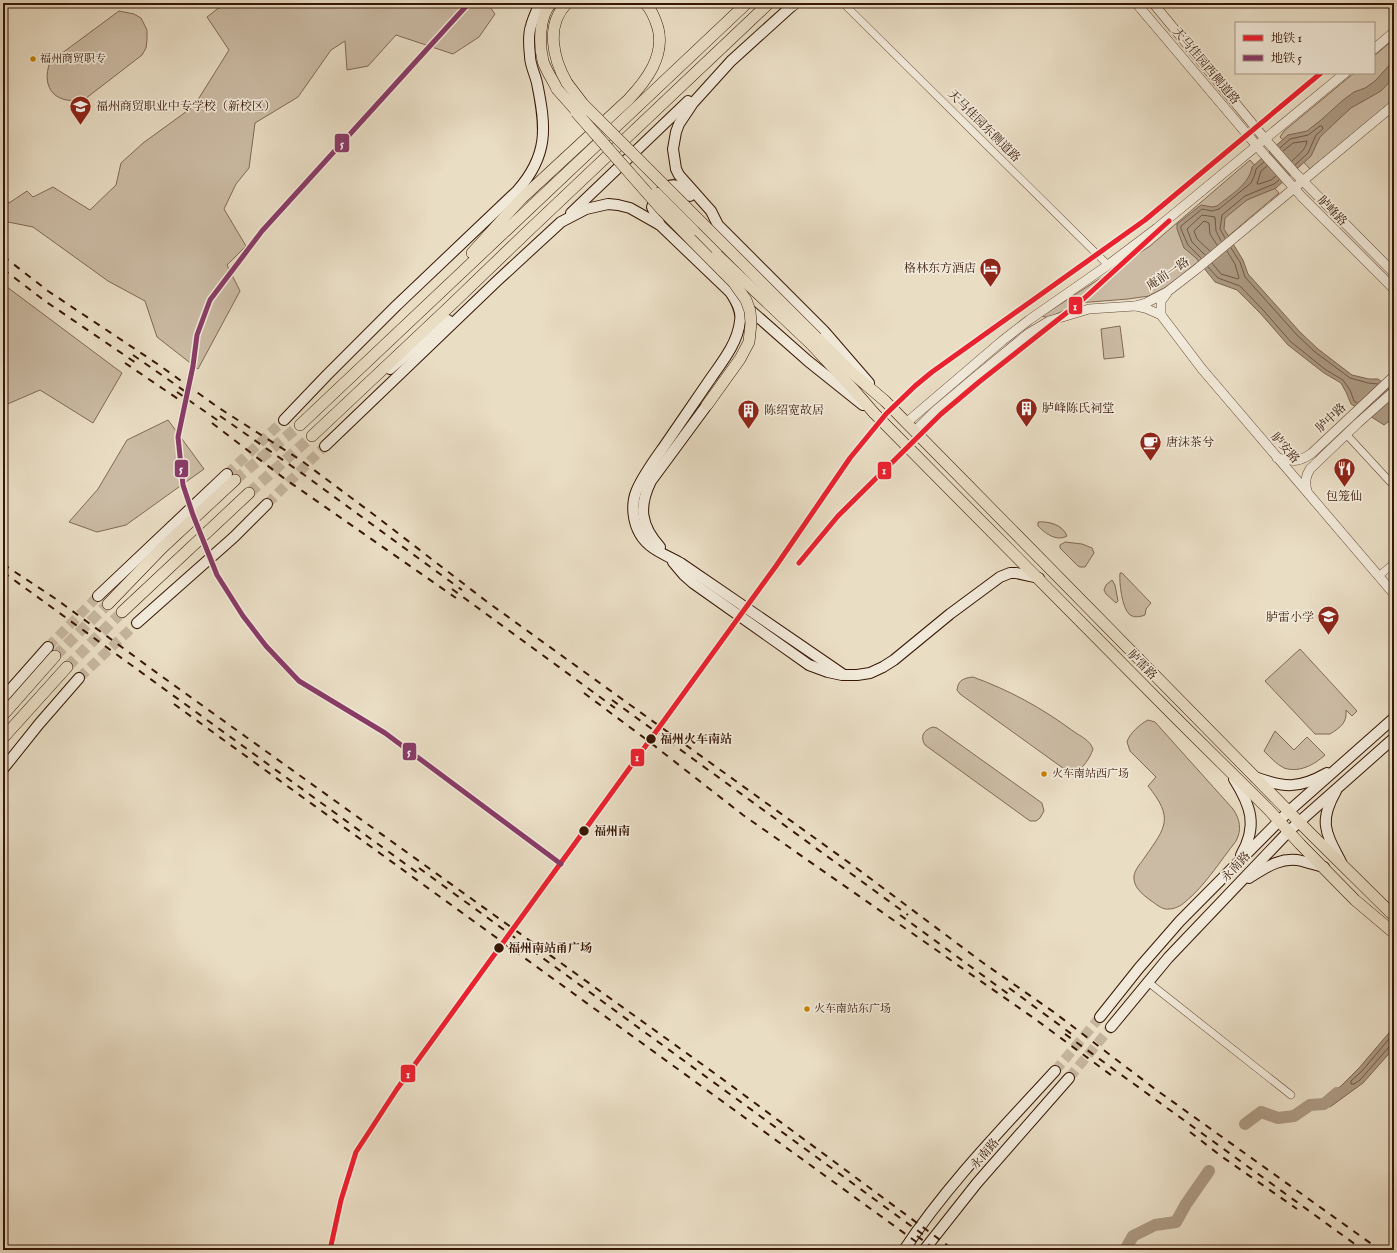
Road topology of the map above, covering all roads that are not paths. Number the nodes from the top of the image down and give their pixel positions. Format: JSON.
{"nodes":[{"id":1,"x":540,"y":3,"type":"edge"},
{"id":2,"x":551,"y":3,"type":"edge"},
{"id":3,"x":567,"y":3,"type":"edge"},
{"id":4,"x":645,"y":3,"type":"edge"},
{"id":5,"x":747,"y":3,"type":"edge"},
{"id":6,"x":769,"y":3,"type":"edge"},
{"id":7,"x":795,"y":3,"type":"edge"},
{"id":8,"x":843,"y":3,"type":"edge"},
{"id":9,"x":1136,"y":3,"type":"edge"},
{"id":10,"x":1153,"y":3,"type":"edge"},
{"id":11,"x":1394,"y":32,"type":"edge"},
{"id":12,"x":1375,"y":48,"type":"edge"},
{"id":13,"x":731,"y":61,"type":"junction"},
{"id":14,"x":1344,"y":74,"type":"edge"},
{"id":15,"x":562,"y":86,"type":"junction"},
{"id":16,"x":1394,"y":105,"type":"edge"},
{"id":17,"x":576,"y":112,"type":"junction"},
{"id":18,"x":1268,"y":142,"type":"junction"},
{"id":19,"x":1260,"y":149,"type":"junction"},
{"id":20,"x":1300,"y":178,"type":"junction"},
{"id":21,"x":1292,"y":185,"type":"junction"},
{"id":22,"x":522,"y":198,"type":"junction"},
{"id":23,"x":561,"y":222,"type":"junction"},
{"id":24,"x":660,"y":225,"type":"junction"},
{"id":25,"x":718,"y":225,"type":"junction"},
{"id":26,"x":1108,"y":265,"type":"junction"},
{"id":27,"x":1394,"y":273,"type":"edge"},
{"id":28,"x":497,"y":281,"type":"junction"},
{"id":29,"x":1394,"y":289,"type":"edge"},
{"id":30,"x":1167,"y":292,"type":"junction"},
{"id":31,"x":731,"y":293,"type":"junction"},
{"id":32,"x":428,"y":304,"type":"junction"},
{"id":33,"x":397,"y":305,"type":"junction"},
{"id":34,"x":1135,"y":306,"type":"junction"},
{"id":35,"x":1161,"y":315,"type":"junction"},
{"id":36,"x":814,"y":341,"type":"junction"},
{"id":37,"x":1391,"y":379,"type":"edge"},
{"id":38,"x":1394,"y":391,"type":"edge"},
{"id":39,"x":885,"y":401,"type":"junction"},
{"id":40,"x":707,"y":405,"type":"joint"},
{"id":41,"x":337,"y":412,"type":"junction"},
{"id":42,"x":874,"y":413,"type":"junction"},
{"id":43,"x":284,"y":420,"type":"tunnel mouth"},
{"id":44,"x":906,"y":423,"type":"junction"},
{"id":45,"x":300,"y":425,"type":"tunnel mouth"},
{"id":46,"x":915,"y":431,"type":"junction"},
{"id":47,"x":1346,"y":434,"type":"junction"},
{"id":48,"x":312,"y":436,"type":"tunnel mouth"},
{"id":49,"x":325,"y":446,"type":"tunnel mouth"},
{"id":50,"x":1277,"y":458,"type":"junction"},
{"id":51,"x":231,"y":477,"type":"joint"},
{"id":52,"x":1394,"y":486,"type":"edge"},
{"id":53,"x":1307,"y":491,"type":"junction"},
{"id":54,"x":249,"y":493,"type":"tunnel mouth"},
{"id":55,"x":267,"y":504,"type":"tunnel mouth"},
{"id":56,"x":669,"y":556,"type":"junction"},
{"id":57,"x":1394,"y":563,"type":"edge"},
{"id":58,"x":1379,"y":576,"type":"junction"},
{"id":59,"x":1038,"y":578,"type":"junction"},
{"id":60,"x":1394,"y":594,"type":"edge"},
{"id":61,"x":98,"y":596,"type":"tunnel mouth"},
{"id":62,"x":108,"y":604,"type":"tunnel mouth"},
{"id":63,"x":122,"y":612,"type":"tunnel mouth"},
{"id":64,"x":137,"y":623,"type":"tunnel mouth"},
{"id":65,"x":48,"y":647,"type":"tunnel mouth"},
{"id":66,"x":55,"y":656,"type":"tunnel mouth"},
{"id":67,"x":67,"y":667,"type":"tunnel mouth"},
{"id":68,"x":79,"y":678,"type":"tunnel mouth"},
{"id":69,"x":3,"y":698,"type":"edge"},
{"id":70,"x":3,"y":714,"type":"edge"},
{"id":71,"x":1394,"y":718,"type":"edge"},
{"id":72,"x":3,"y":738,"type":"edge"},
{"id":73,"x":1394,"y":738,"type":"edge"},
{"id":74,"x":1227,"y":767,"type":"junction"},
{"id":75,"x":1339,"y":767,"type":"junction"},
{"id":76,"x":3,"y":769,"type":"edge"},
{"id":77,"x":1255,"y":777,"type":"junction"},
{"id":78,"x":1341,"y":785,"type":"junction"},
{"id":79,"x":1289,"y":811,"type":"junction"},
{"id":80,"x":1279,"y":821,"type":"junction"},
{"id":81,"x":1299,"y":821,"type":"junction"},
{"id":82,"x":1288,"y":831,"type":"junction"},
{"id":83,"x":1342,"y":865,"type":"junction"},
{"id":84,"x":1235,"y":866,"type":"junction"},
{"id":85,"x":1324,"y":867,"type":"junction"},
{"id":86,"x":1235,"y":887,"type":"junction"},
{"id":87,"x":1394,"y":916,"type":"edge"},
{"id":88,"x":1394,"y":933,"type":"edge"},
{"id":89,"x":1148,"y":982,"type":"junction"},
{"id":90,"x":1100,"y":1017,"type":"tunnel mouth"},
{"id":91,"x":1111,"y":1027,"type":"tunnel mouth"},
{"id":92,"x":1055,"y":1072,"type":"tunnel mouth"},
{"id":93,"x":1069,"y":1078,"type":"tunnel mouth"},
{"id":94,"x":1290,"y":1095,"type":"dead end"},
{"id":95,"x":904,"y":1250,"type":"edge"},
{"id":96,"x":924,"y":1250,"type":"edge"}],
"edges":[{"from":1,"to":33,"type":"main road"},
{"from":2,"to":15,"type":"main road"},
{"from":3,"to":15,"type":"main road"},
{"from":4,"to":22,"type":"main road"},
{"from":5,"to":32,"type":"main road"},
{"from":6,"to":41,"type":"main road"},
{"from":7,"to":13,"type":"main road"},
{"from":8,"to":26,"type":"street","name":"天马佳园东侧道路"},
{"from":9,"to":19,"type":"street","name":"天马佳园西侧道路"},
{"from":10,"to":18,"type":"street","name":"天马佳园西侧道路"},
{"from":11,"to":12,"type":"street"},
{"from":13,"to":23,"type":"main road"},
{"from":13,"to":25,"type":"main road"},
{"from":14,"to":18,"type":"street"},
{"from":15,"to":17,"type":"main road","bridge":true},
{"from":15,"to":36,"type":"main road","bridge":true},
{"from":16,"to":20,"type":"street","name":"庵前一路"},
{"from":17,"to":36,"type":"main road","bridge":true},
{"from":17,"to":40,"type":"main road","bridge":true},
{"from":18,"to":19,"type":"street"},
{"from":18,"to":20,"type":"street","name":"胪峰路"},
{"from":19,"to":21,"type":"street","name":"胪峰路"},
{"from":19,"to":26,"type":"street"},
{"from":20,"to":21,"type":"street","name":"庵前一路"},
{"from":20,"to":27,"type":"street","name":"胪峰路"},
{"from":21,"to":29,"type":"street","name":"胪峰路"},
{"from":21,"to":30,"type":"street","name":"庵前一路"},
{"from":22,"to":32,"type":"main road"},
{"from":22,"to":33,"type":"main road"},
{"from":23,"to":24,"type":"main road"},
{"from":23,"to":28,"type":"main road"},
{"from":24,"to":25,"type":"main road"},
{"from":24,"to":31,"type":"main road"},
{"from":25,"to":39,"type":"main road"},
{"from":26,"to":44,"type":"street"},
{"from":28,"to":41,"type":"main road"},
{"from":28,"to":49,"type":"main road"},
{"from":30,"to":34,"type":"street","name":"庵前一路"},
{"from":30,"to":35,"type":"street"},
{"from":31,"to":42,"type":"main road"},
{"from":31,"to":56,"type":"main road"},
{"from":32,"to":45,"type":"main road"},
{"from":33,"to":43,"type":"main road"},
{"from":34,"to":35,"type":"street"},
{"from":34,"to":46,"type":"street","name":"庵前一路"},
{"from":35,"to":50,"type":"street","name":"胪安路"},
{"from":36,"to":39,"type":"main road","name":"胪雷路"},
{"from":36,"to":42,"type":"main road","name":"胪雷路"},
{"from":37,"to":50,"type":"street","name":"胪中路"},
{"from":38,"to":47,"type":"street","name":"胪中路"},
{"from":39,"to":44,"type":"main road","name":"胪雷路"},
{"from":40,"to":56,"type":"main road"},
{"from":41,"to":48,"type":"main road"},
{"from":42,"to":59,"type":"main road","name":"胪雷路"},
{"from":44,"to":46,"type":"main road","name":"胪雷路"},
{"from":46,"to":77,"type":"main road","name":"胪雷路"},
{"from":47,"to":52,"type":"street"},
{"from":47,"to":53,"type":"street","name":"胪中路"},
{"from":50,"to":53,"type":"street","name":"胪安路"},
{"from":51,"to":61,"type":"main road"},
{"from":51,"to":62,"type":"main road"},
{"from":53,"to":58,"type":"street","name":"胪安路"},
{"from":54,"to":63,"type":"main road"},
{"from":55,"to":64,"type":"main road"},
{"from":56,"to":59,"type":"main road"},
{"from":57,"to":58,"type":"street"},
{"from":58,"to":60,"type":"street","name":"胪安路"},
{"from":59,"to":74,"type":"main road","name":"胪雷路"},
{"from":65,"to":69,"type":"main road"},
{"from":66,"to":70,"type":"main road"},
{"from":67,"to":72,"type":"main road"},
{"from":68,"to":76,"type":"main road"},
{"from":71,"to":75,"type":"main road"},
{"from":73,"to":78,"type":"main road","name":"永南路"},
{"from":74,"to":80,"type":"main road","name":"胪雷路"},
{"from":74,"to":84,"type":"main road"},
{"from":75,"to":77,"type":"main road"},
{"from":75,"to":79,"type":"main road"},
{"from":77,"to":79,"type":"main road","name":"胪雷路"},
{"from":78,"to":81,"type":"main road","name":"永南路"},
{"from":78,"to":83,"type":"main road"},
{"from":79,"to":80,"type":"main road"},
{"from":79,"to":81,"type":"main road","name":"胪雷路"},
{"from":80,"to":82,"type":"main road","name":"胪雷路"},
{"from":80,"to":84,"type":"main road"},
{"from":81,"to":82,"type":"main road","name":"永南路"},
{"from":81,"to":83,"type":"main road","name":"胪雷路"},
{"from":82,"to":85,"type":"main road","name":"胪雷路"},
{"from":82,"to":86,"type":"main road","name":"永南路"},
{"from":83,"to":87,"type":"main road","name":"胪雷路"},
{"from":84,"to":90,"type":"main road"},
{"from":85,"to":86,"type":"main road"},
{"from":85,"to":88,"type":"main road","name":"胪雷路"},
{"from":86,"to":89,"type":"main road","name":"永南路"},
{"from":89,"to":91,"type":"main road","name":"永南路"},
{"from":89,"to":94,"type":"street"},
{"from":92,"to":95,"type":"main road"},
{"from":93,"to":96,"type":"main road","name":"永南路"}]}
